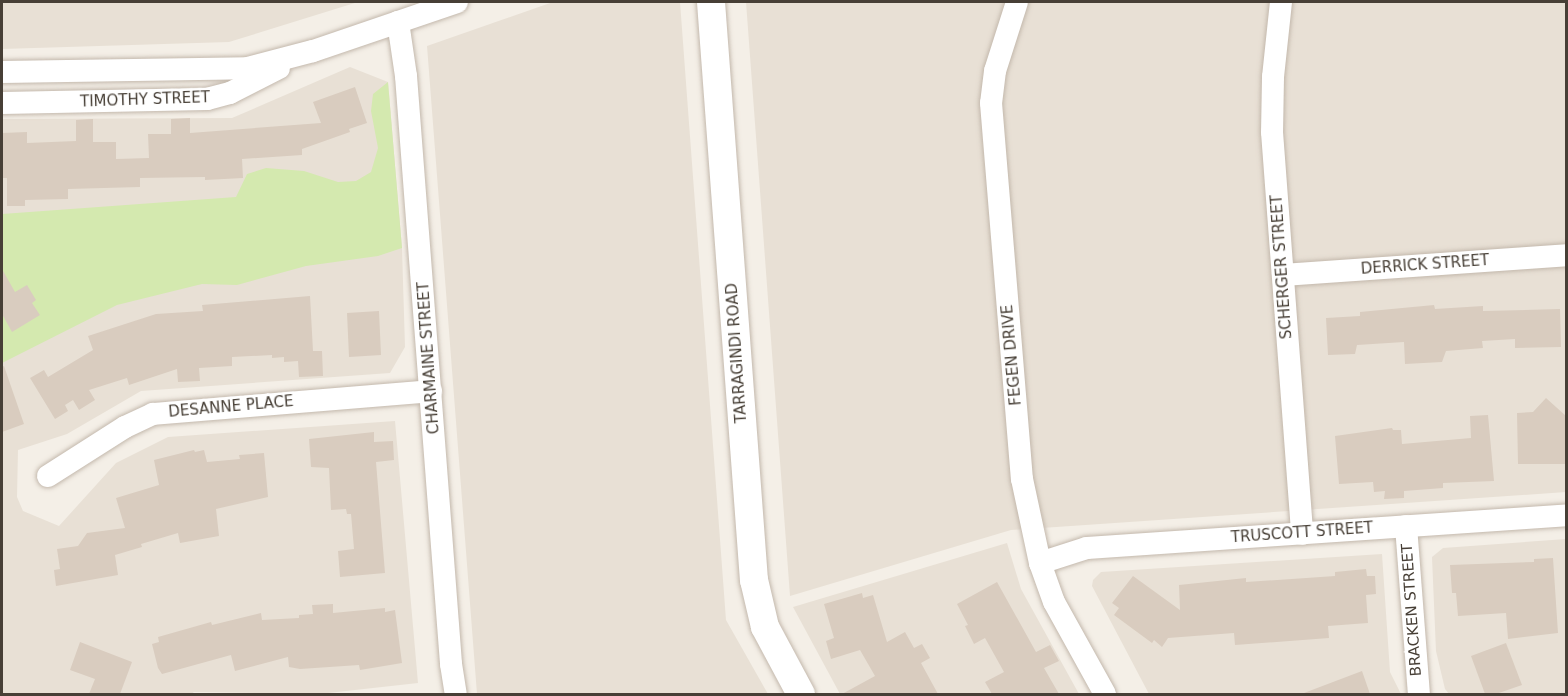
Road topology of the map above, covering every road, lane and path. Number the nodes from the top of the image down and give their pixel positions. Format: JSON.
{"nodes":[{"id":1,"x":457,"y":2,"type":"edge"},
{"id":2,"x":711,"y":2,"type":"edge"},
{"id":3,"x":1017,"y":2,"type":"edge"},
{"id":4,"x":1281,"y":2,"type":"edge"},
{"id":5,"x":398,"y":22,"type":"junction"},
{"id":6,"x":313,"y":51,"type":"junction"},
{"id":7,"x":2,"y":72,"type":"edge"},
{"id":8,"x":2,"y":103,"type":"edge"},
{"id":9,"x":1566,"y":255,"type":"edge"},
{"id":10,"x":1283,"y":275,"type":"junction"},
{"id":11,"x":431,"y":392,"type":"junction"},
{"id":12,"x":48,"y":476,"type":"dead end"},
{"id":13,"x":1566,"y":515,"type":"edge"},
{"id":14,"x":1406,"y":526,"type":"junction"},
{"id":15,"x":1302,"y":534,"type":"junction"},
{"id":16,"x":1040,"y":563,"type":"junction"},
{"id":17,"x":456,"y":694,"type":"edge"},
{"id":18,"x":801,"y":694,"type":"edge"},
{"id":19,"x":1105,"y":694,"type":"edge"},
{"id":20,"x":1419,"y":694,"type":"edge"}],
"edges":[{"from":1,"to":5,"type":"street","name":"TIMOTHY STREET"},
{"from":2,"to":18,"type":"street","name":"TARRAGINDI ROAD"},
{"from":3,"to":16,"type":"street","name":"FEGEN DRIVE"},
{"from":4,"to":10,"type":"street","name":"SCHERGER STREET"},
{"from":5,"to":6,"type":"street","name":"TIMOTHY STREET"},
{"from":5,"to":11,"type":"street","name":"CHARMAINE STREET"},
{"from":6,"to":7,"type":"street","name":"TIMOTHY STREET"},
{"from":6,"to":8,"type":"street","name":"TIMOTHY STREET"},
{"from":9,"to":10,"type":"street","name":"DERRICK STREET"},
{"from":10,"to":15,"type":"street","name":"SCHERGER STREET"},
{"from":11,"to":12,"type":"street","name":"DESANNE PLACE"},
{"from":11,"to":17,"type":"street","name":"CHARMAINE STREET"},
{"from":13,"to":14,"type":"street","name":"TRUSCOTT STREET"},
{"from":14,"to":15,"type":"street","name":"TRUSCOTT STREET"},
{"from":14,"to":20,"type":"street","name":"BRACKEN STREET"},
{"from":15,"to":16,"type":"street","name":"TRUSCOTT STREET"},
{"from":16,"to":19,"type":"street","name":"FEGEN DRIVE"}]}
